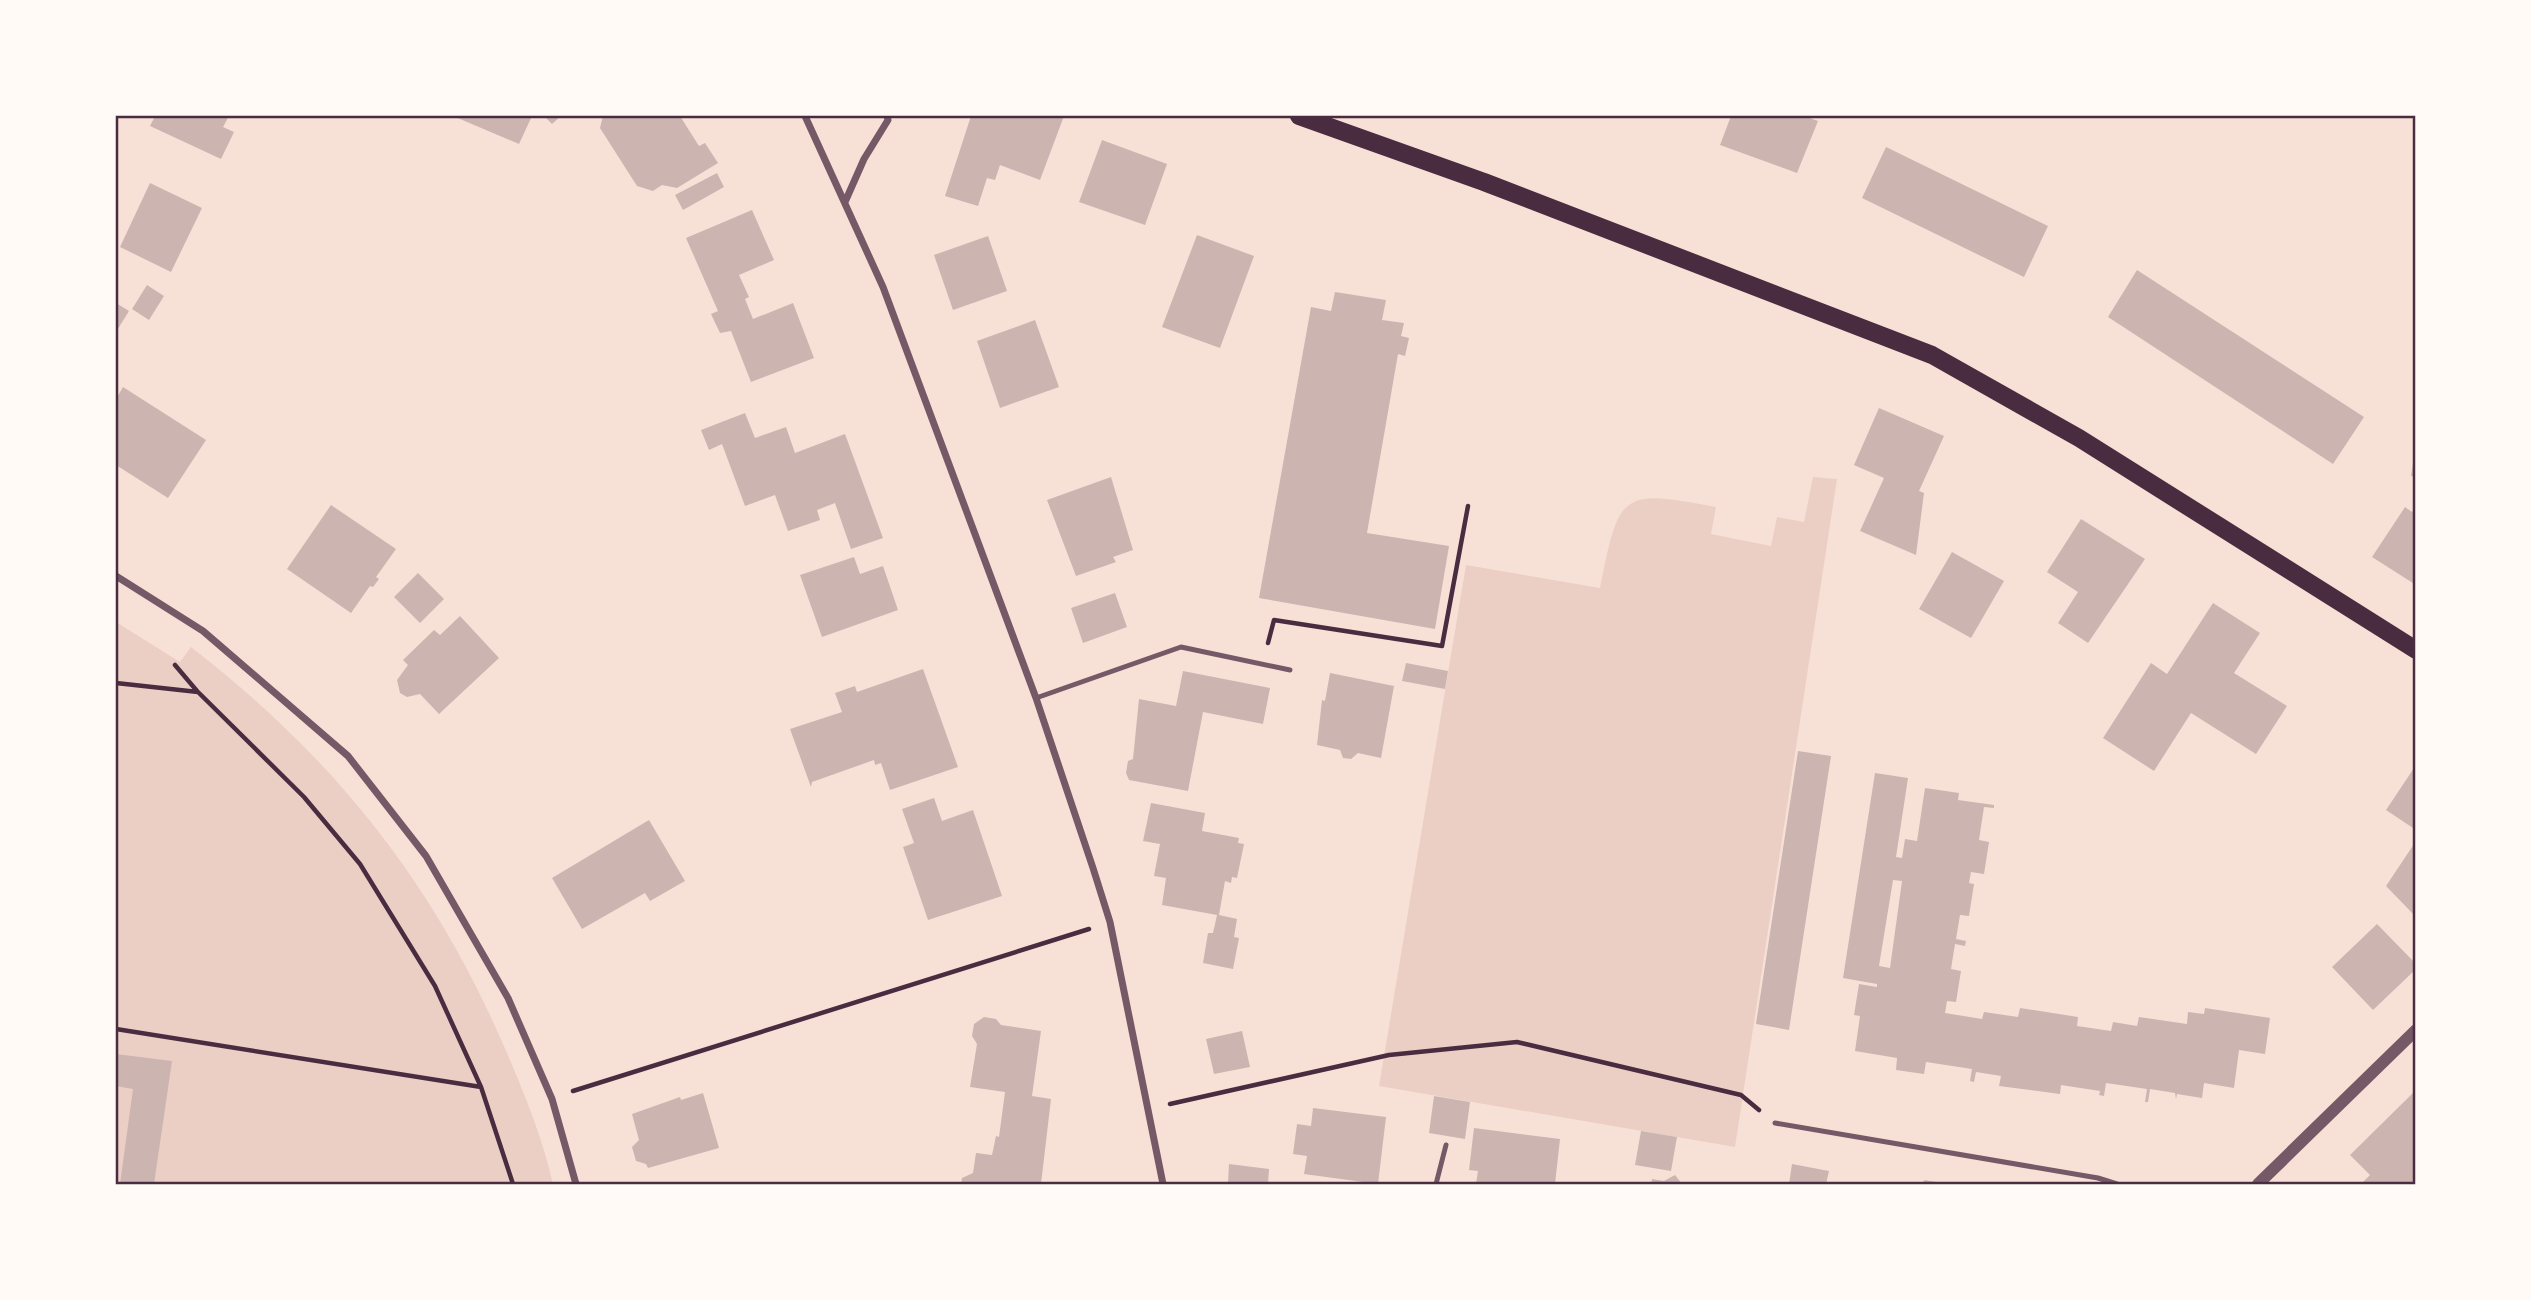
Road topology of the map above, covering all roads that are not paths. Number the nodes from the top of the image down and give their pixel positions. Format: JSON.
{"nodes":[{"id":1,"x":806,"y":116,"type":"edge"},
{"id":2,"x":887,"y":116,"type":"edge"},
{"id":3,"x":1299,"y":116,"type":"edge"},
{"id":4,"x":845,"y":202,"type":"junction"},
{"id":5,"x":116,"y":576,"type":"edge"},
{"id":6,"x":2416,"y":650,"type":"edge"},
{"id":7,"x":1290,"y":670,"type":"dead end"},
{"id":8,"x":1037,"y":698,"type":"junction"},
{"id":9,"x":2416,"y":1030,"type":"edge"},
{"id":10,"x":1775,"y":1123,"type":"road end"},
{"id":11,"x":1446,"y":1145,"type":"dead end"},
{"id":12,"x":576,"y":1185,"type":"edge"},
{"id":13,"x":1163,"y":1185,"type":"edge"},
{"id":14,"x":1436,"y":1185,"type":"edge"},
{"id":15,"x":2117,"y":1185,"type":"edge"},
{"id":16,"x":2258,"y":1185,"type":"edge"}],
"edges":[{"from":1,"to":4,"type":"street"},
{"from":2,"to":4,"type":"street"},
{"from":3,"to":6,"type":"main road"},
{"from":4,"to":8,"type":"street"},
{"from":5,"to":12,"type":"street"},
{"from":7,"to":8,"type":"lane"},
{"from":8,"to":13,"type":"street"},
{"from":9,"to":16,"type":"street"},
{"from":10,"to":15,"type":"lane"},
{"from":11,"to":14,"type":"lane"}]}
